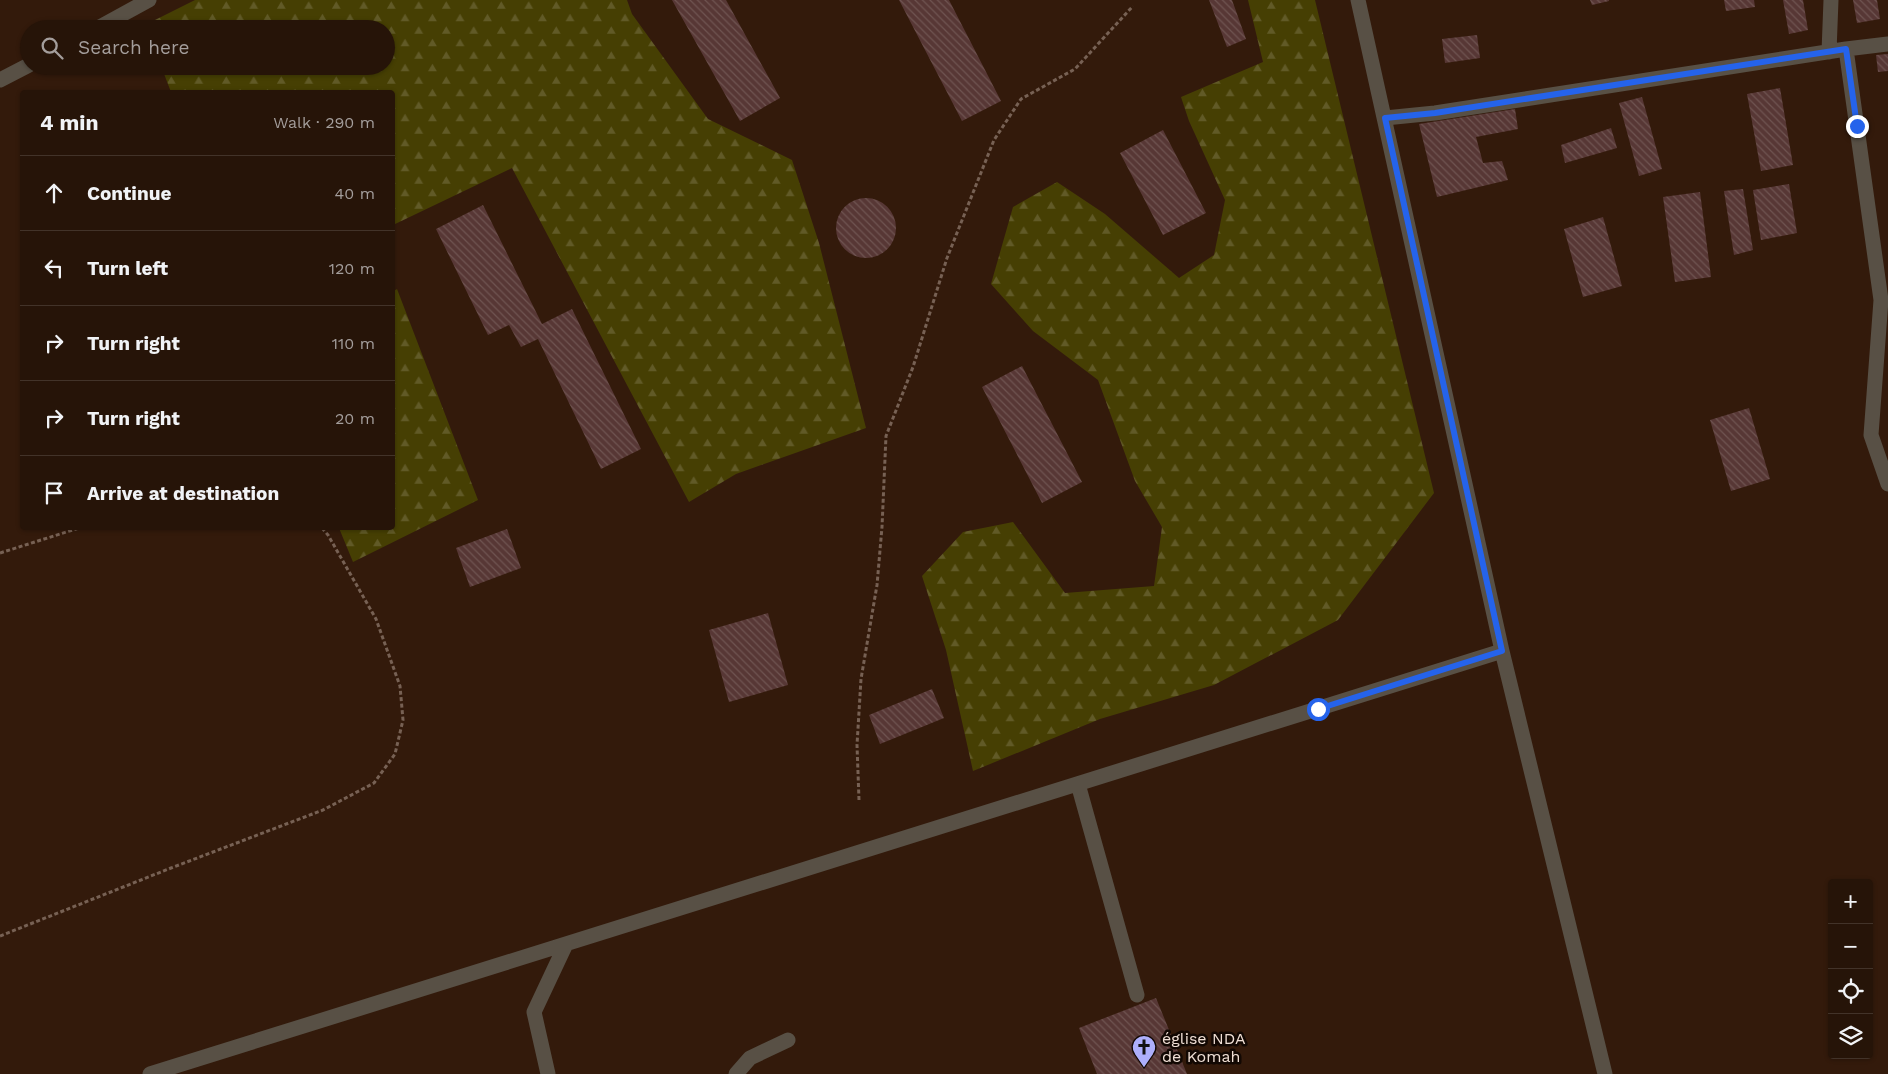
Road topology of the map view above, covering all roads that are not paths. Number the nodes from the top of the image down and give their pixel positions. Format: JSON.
{"nodes":[{"id":1,"x":149,"y":0,"type":"edge"},
{"id":2,"x":1358,"y":0,"type":"edge"},
{"id":3,"x":1831,"y":0,"type":"edge"},
{"id":4,"x":112,"y":20,"type":"edge"},
{"id":5,"x":1888,"y":44,"type":"edge"},
{"id":6,"x":1846,"y":49,"type":"junction"},
{"id":7,"x":1828,"y":52,"type":"junction"},
{"id":8,"x":20,"y":70,"type":"edge"},
{"id":9,"x":0,"y":80,"type":"edge"},
{"id":10,"x":1385,"y":118,"type":"junction"},
{"id":11,"x":1888,"y":484,"type":"edge"},
{"id":12,"x":1502,"y":651,"type":"junction"},
{"id":13,"x":1078,"y":784,"type":"junction"},
{"id":14,"x":566,"y":944,"type":"junction"},
{"id":15,"x":1137,"y":996,"type":"dead end"},
{"id":16,"x":788,"y":1040,"type":"dead end"},
{"id":17,"x":150,"y":1074,"type":"edge"},
{"id":18,"x":548,"y":1074,"type":"edge"},
{"id":19,"x":736,"y":1074,"type":"edge"},
{"id":20,"x":1605,"y":1074,"type":"edge"}],
"edges":[{"from":1,"to":4,"type":"street"},
{"from":2,"to":10,"type":"street"},
{"from":3,"to":7,"type":"street"},
{"from":5,"to":6,"type":"street"},
{"from":6,"to":7,"type":"street"},
{"from":6,"to":11,"type":"street"},
{"from":7,"to":10,"type":"street"},
{"from":8,"to":9,"type":"street"},
{"from":10,"to":12,"type":"street"},
{"from":12,"to":13,"type":"street"},
{"from":12,"to":20,"type":"street"},
{"from":13,"to":14,"type":"street"},
{"from":13,"to":15,"type":"street"},
{"from":14,"to":17,"type":"street"},
{"from":14,"to":18,"type":"street"},
{"from":16,"to":19,"type":"street"}]}
